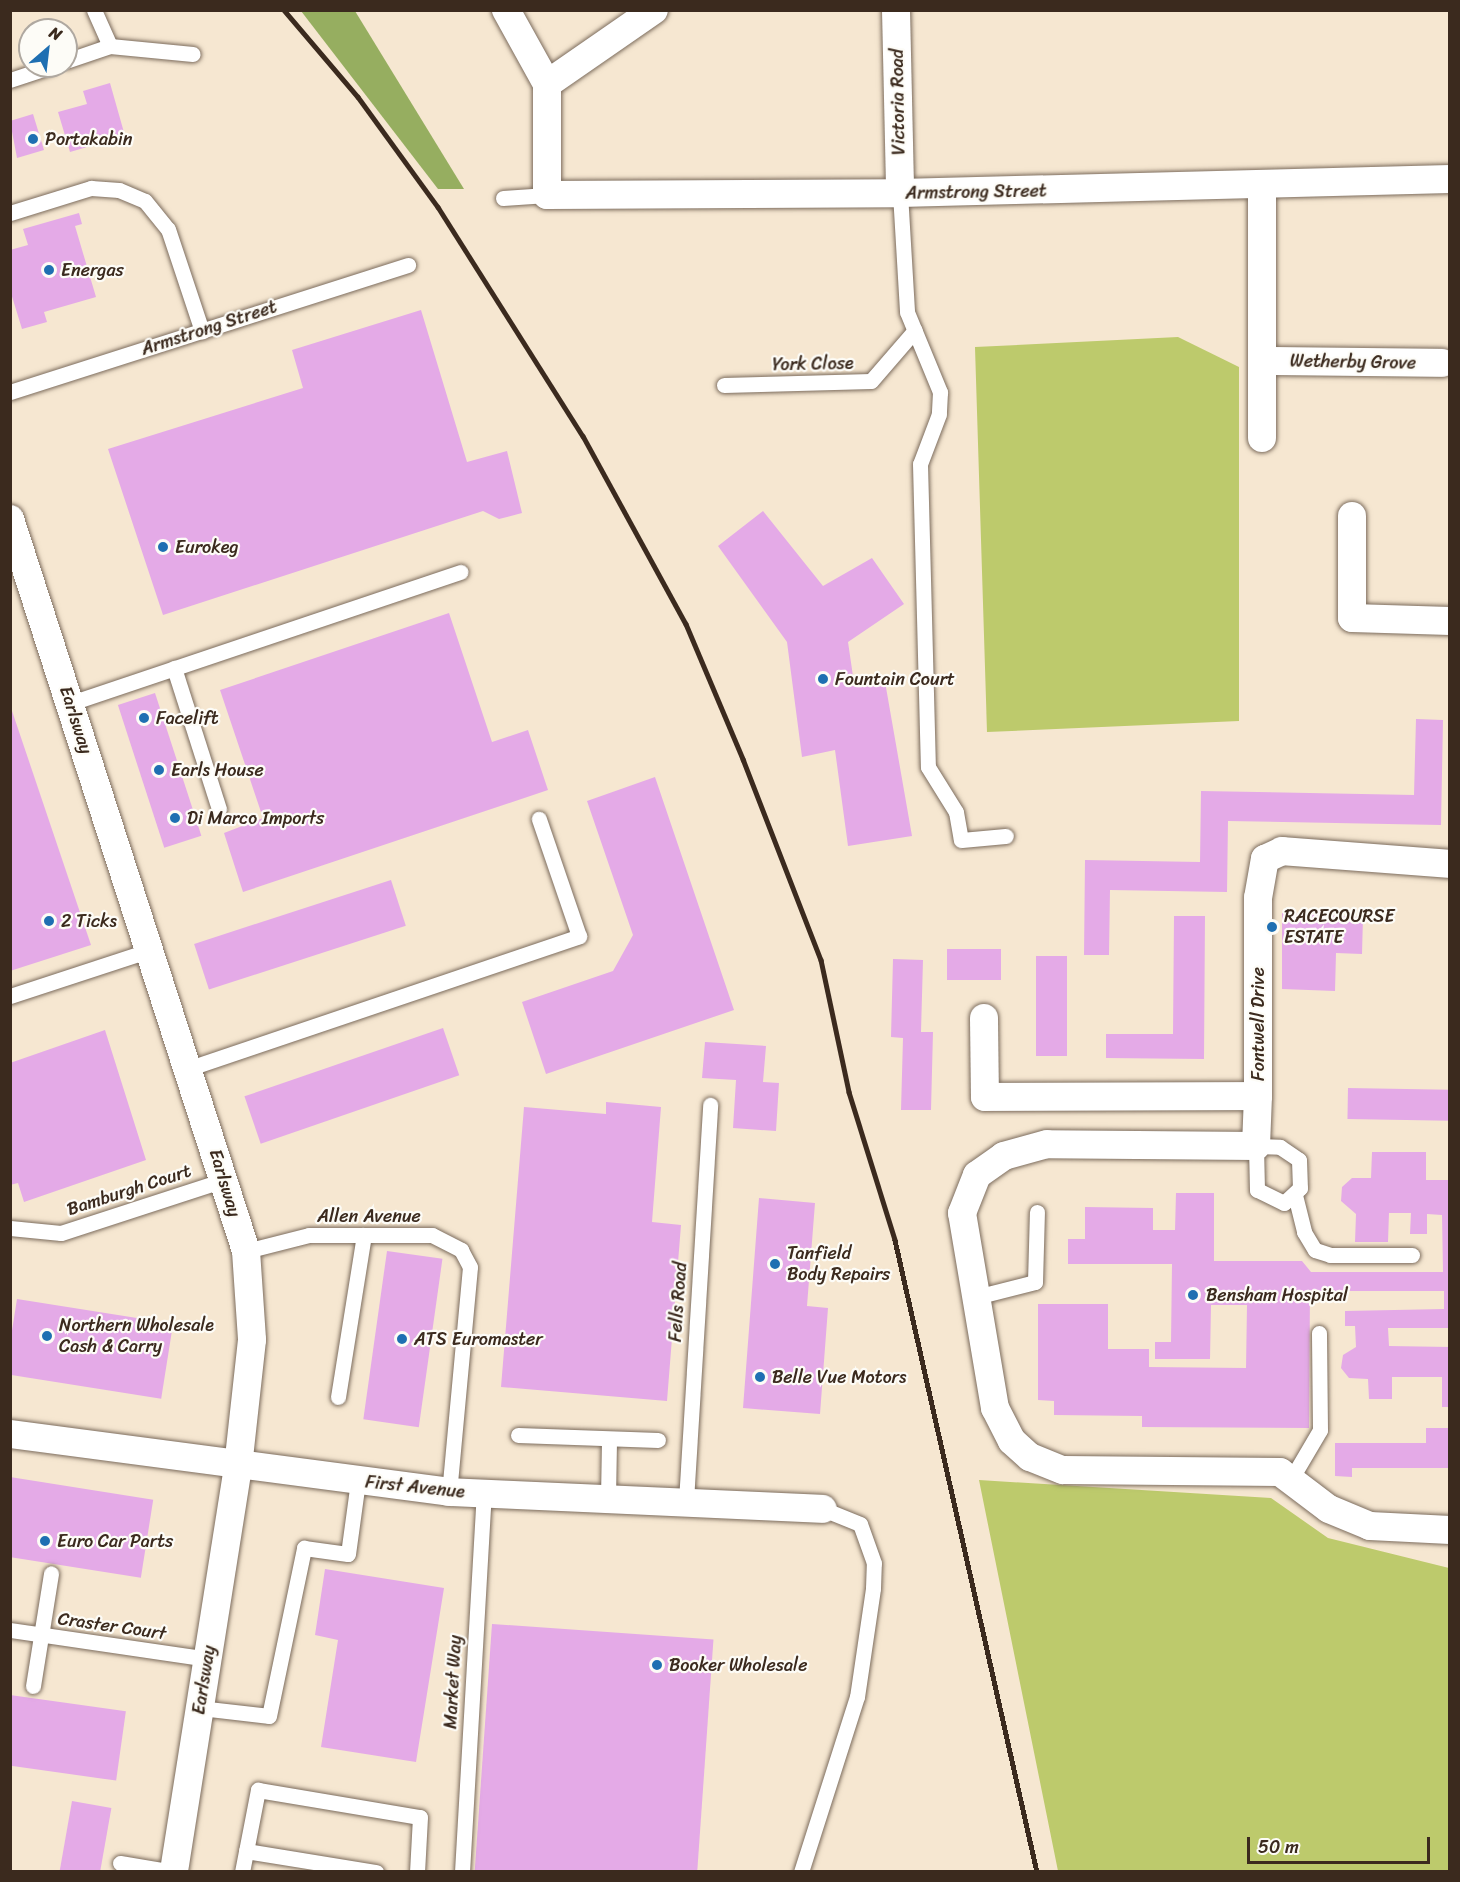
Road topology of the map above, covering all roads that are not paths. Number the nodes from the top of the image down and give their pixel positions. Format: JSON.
{"nodes":[{"id":1,"x":94,"y":10,"type":"edge"},
{"id":2,"x":506,"y":10,"type":"edge"},
{"id":3,"x":654,"y":10,"type":"edge"},
{"id":4,"x":896,"y":10,"type":"edge"},
{"id":5,"x":110,"y":46,"type":"junction"},
{"id":6,"x":193,"y":54,"type":"dead end"},
{"id":7,"x":78,"y":57,"type":"edge"},
{"id":8,"x":547,"y":84,"type":"junction"},
{"id":9,"x":1449,"y":179,"type":"edge"},
{"id":10,"x":1262,"y":184,"type":"junction"},
{"id":11,"x":900,"y":194,"type":"junction"},
{"id":12,"x":547,"y":195,"type":"junction"},
{"id":13,"x":503,"y":198,"type":"dead end"},
{"id":14,"x":10,"y":213,"type":"edge"},
{"id":15,"x":408,"y":265,"type":"dead end"},
{"id":16,"x":915,"y":330,"type":"junction"},
{"id":17,"x":202,"y":331,"type":"junction"},
{"id":18,"x":1264,"y":361,"type":"junction"},
{"id":19,"x":1442,"y":363,"type":"dead end"},
{"id":20,"x":724,"y":385,"type":"dead end"},
{"id":21,"x":10,"y":392,"type":"edge"},
{"id":22,"x":1262,"y":438,"type":"dead end"},
{"id":23,"x":1352,"y":516,"type":"dead end"},
{"id":24,"x":10,"y":519,"type":"edge"},
{"id":25,"x":461,"y":572,"type":"dead end"},
{"id":26,"x":1449,"y":621,"type":"edge"},
{"id":27,"x":174,"y":668,"type":"junction"},
{"id":28,"x":71,"y":704,"type":"junction"},
{"id":29,"x":219,"y":809,"type":"dead end"},
{"id":30,"x":539,"y":819,"type":"dead end"},
{"id":31,"x":1006,"y":836,"type":"dead end"},
{"id":32,"x":1449,"y":864,"type":"edge"},
{"id":33,"x":152,"y":950,"type":"junction"},
{"id":34,"x":10,"y":996,"type":"edge"},
{"id":35,"x":984,"y":1018,"type":"dead end"},
{"id":36,"x":190,"y":1068,"type":"junction"},
{"id":37,"x":1258,"y":1096,"type":"junction"},
{"id":38,"x":710,"y":1105,"type":"dead end"},
{"id":39,"x":1256,"y":1146,"type":"junction"},
{"id":40,"x":224,"y":1180,"type":"junction"},
{"id":41,"x":1294,"y":1195,"type":"junction"},
{"id":42,"x":1037,"y":1212,"type":"dead end"},
{"id":43,"x":10,"y":1228,"type":"edge"},
{"id":44,"x":364,"y":1235,"type":"junction"},
{"id":45,"x":246,"y":1251,"type":"junction"},
{"id":46,"x":1412,"y":1256,"type":"dead end"},
{"id":47,"x":976,"y":1297,"type":"junction"},
{"id":48,"x":1319,"y":1333,"type":"dead end"},
{"id":49,"x":338,"y":1396,"type":"dead end"},
{"id":50,"x":10,"y":1434,"type":"edge"},
{"id":51,"x":518,"y":1435,"type":"dead end"},
{"id":52,"x":609,"y":1439,"type":"junction"},
{"id":53,"x":658,"y":1440,"type":"dead end"},
{"id":54,"x":238,"y":1467,"type":"junction"},
{"id":55,"x":358,"y":1481,"type":"junction"},
{"id":56,"x":1290,"y":1481,"type":"junction"},
{"id":57,"x":449,"y":1492,"type":"junction"},
{"id":58,"x":484,"y":1494,"type":"junction"},
{"id":59,"x":608,"y":1498,"type":"junction"},
{"id":60,"x":686,"y":1501,"type":"junction"},
{"id":61,"x":823,"y":1509,"type":"joint"},
{"id":62,"x":1449,"y":1530,"type":"edge"},
{"id":63,"x":51,"y":1573,"type":"dead end"},
{"id":64,"x":10,"y":1630,"type":"edge"},
{"id":65,"x":42,"y":1635,"type":"junction"},
{"id":66,"x":208,"y":1659,"type":"junction"},
{"id":67,"x":33,"y":1686,"type":"dead end"},
{"id":68,"x":200,"y":1708,"type":"junction"},
{"id":69,"x":246,"y":1851,"type":"junction"},
{"id":70,"x":120,"y":1863,"type":"dead end"},
{"id":71,"x":173,"y":1872,"type":"edge"},
{"id":72,"x":242,"y":1872,"type":"edge"},
{"id":73,"x":376,"y":1872,"type":"edge"},
{"id":74,"x":417,"y":1872,"type":"edge"},
{"id":75,"x":462,"y":1872,"type":"edge"},
{"id":76,"x":801,"y":1872,"type":"edge"}],
"edges":[{"from":1,"to":5,"type":"lane"},
{"from":2,"to":8,"type":"street"},
{"from":3,"to":8,"type":"street"},
{"from":4,"to":11,"type":"street","name":"Victoria Road"},
{"from":5,"to":6,"type":"lane"},
{"from":5,"to":7,"type":"lane"},
{"from":8,"to":12,"type":"street"},
{"from":9,"to":10,"type":"street","name":"Armstrong Street"},
{"from":10,"to":11,"type":"street","name":"Armstrong Street"},
{"from":10,"to":18,"type":"street","name":"Wetherby Grove"},
{"from":11,"to":12,"type":"street","name":"Armstrong Street"},
{"from":11,"to":16,"type":"lane"},
{"from":12,"to":13,"type":"lane","name":"Armstrong Street"},
{"from":14,"to":17,"type":"lane"},
{"from":15,"to":17,"type":"lane","name":"Armstrong Street"},
{"from":16,"to":20,"type":"lane","name":"York Close"},
{"from":16,"to":31,"type":"lane"},
{"from":17,"to":21,"type":"lane","name":"Armstrong Street"},
{"from":18,"to":19,"type":"street","name":"Wetherby Grove"},
{"from":18,"to":22,"type":"street","name":"Wetherby Grove"},
{"from":23,"to":26,"type":"street"},
{"from":24,"to":28,"type":"street","name":"Earlsway"},
{"from":25,"to":27,"type":"lane"},
{"from":27,"to":28,"type":"lane"},
{"from":27,"to":29,"type":"lane"},
{"from":28,"to":33,"type":"street","name":"Earlsway"},
{"from":30,"to":36,"type":"lane"},
{"from":32,"to":37,"type":"street","name":"Fontwell Drive"},
{"from":33,"to":34,"type":"lane"},
{"from":33,"to":36,"type":"street","name":"Earlsway"},
{"from":35,"to":37,"type":"street","name":"Fontwell Drive"},
{"from":36,"to":40,"type":"street","name":"Earlsway"},
{"from":37,"to":39,"type":"street"},
{"from":38,"to":60,"type":"lane","name":"Fells Road"},
{"from":39,"to":41,"type":"lane"},
{"from":39,"to":41,"type":"lane"},
{"from":39,"to":47,"type":"street"},
{"from":40,"to":43,"type":"lane","name":"Bamburgh Court"},
{"from":40,"to":45,"type":"street","name":"Earlsway"},
{"from":41,"to":46,"type":"lane"},
{"from":42,"to":47,"type":"lane"},
{"from":44,"to":45,"type":"lane","name":"Allen Avenue"},
{"from":44,"to":49,"type":"lane"},
{"from":44,"to":57,"type":"lane","name":"Allen Avenue"},
{"from":45,"to":54,"type":"street","name":"Earlsway"},
{"from":47,"to":56,"type":"street"},
{"from":48,"to":56,"type":"lane"},
{"from":50,"to":54,"type":"street","name":"First Avenue"},
{"from":51,"to":52,"type":"lane"},
{"from":52,"to":53,"type":"lane"},
{"from":52,"to":59,"type":"lane"},
{"from":54,"to":55,"type":"street","name":"First Avenue"},
{"from":54,"to":66,"type":"street","name":"Earlsway"},
{"from":55,"to":57,"type":"street","name":"First Avenue"},
{"from":55,"to":68,"type":"lane"},
{"from":56,"to":62,"type":"street"},
{"from":57,"to":58,"type":"street","name":"First Avenue"},
{"from":58,"to":59,"type":"street","name":"First Avenue"},
{"from":58,"to":75,"type":"lane","name":"Market Way"},
{"from":59,"to":60,"type":"street","name":"First Avenue"},
{"from":60,"to":61,"type":"street","name":"First Avenue"},
{"from":61,"to":76,"type":"lane"},
{"from":63,"to":65,"type":"lane"},
{"from":64,"to":65,"type":"lane","name":"Craster Court"},
{"from":65,"to":66,"type":"lane","name":"Craster Court"},
{"from":65,"to":67,"type":"lane"},
{"from":66,"to":68,"type":"street","name":"Earlsway"},
{"from":68,"to":71,"type":"street","name":"Earlsway"},
{"from":69,"to":72,"type":"lane"},
{"from":69,"to":73,"type":"lane"},
{"from":69,"to":74,"type":"lane"},
{"from":70,"to":71,"type":"lane"}]}
